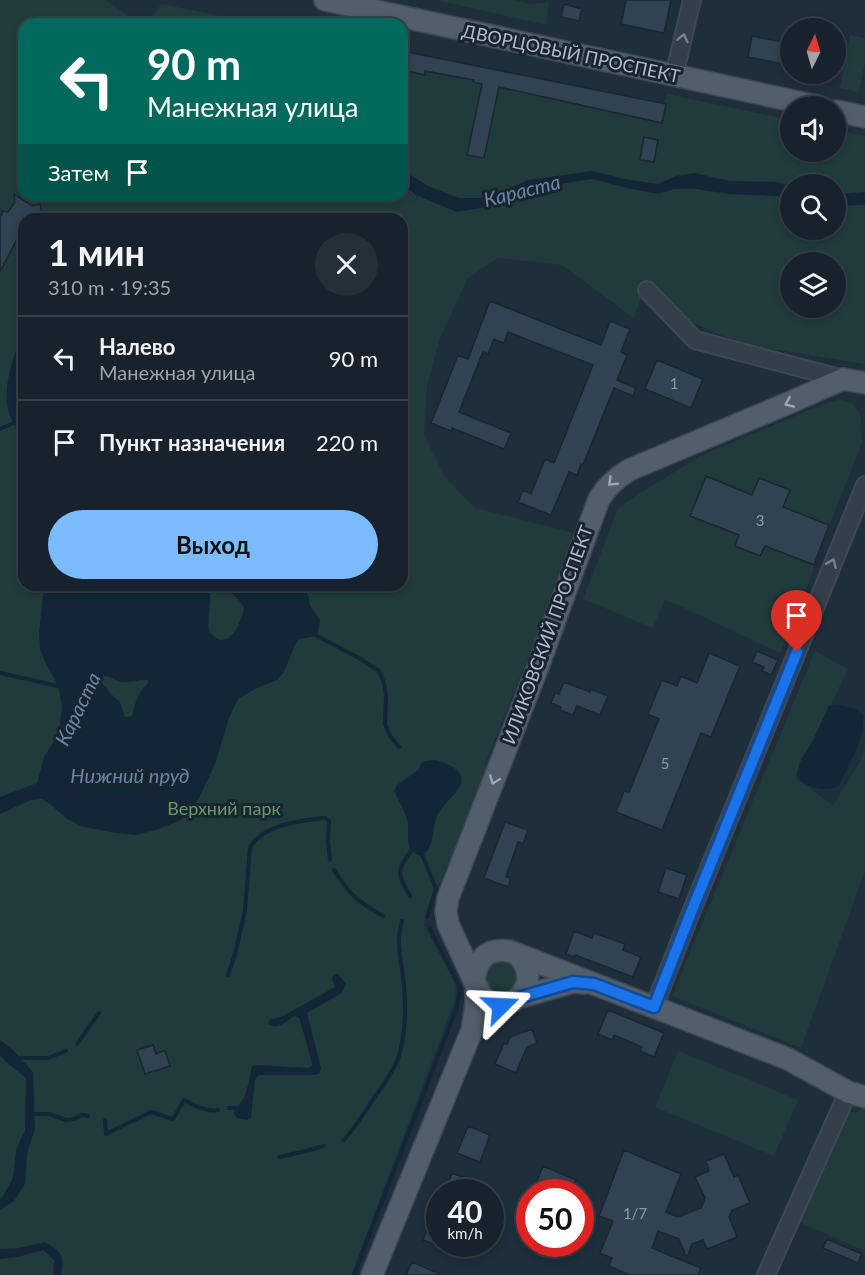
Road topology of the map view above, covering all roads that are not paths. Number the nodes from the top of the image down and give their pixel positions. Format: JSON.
{"nodes":[{"id":1,"x":326,"y":0,"type":"edge"},
{"id":2,"x":692,"y":0,"type":"edge"},
{"id":3,"x":674,"y":76,"type":"junction"},
{"id":4,"x":780,"y":98,"type":"edge"},
{"id":5,"x":846,"y":113,"type":"edge"},
{"id":6,"x":865,"y":117,"type":"edge"},
{"id":7,"x":647,"y":290,"type":"dead end"},
{"id":8,"x":843,"y":379,"type":"junction"},
{"id":9,"x":865,"y":383,"type":"edge"},
{"id":10,"x":865,"y":485,"type":"edge"},
{"id":11,"x":513,"y":953,"type":"junction"},
{"id":12,"x":475,"y":983,"type":"junction"},
{"id":13,"x":594,"y":984,"type":"junction"},
{"id":14,"x":517,"y":999,"type":"junction"},
{"id":15,"x":654,"y":1007,"type":"junction"},
{"id":16,"x":472,"y":1030,"type":"junction"},
{"id":17,"x":857,"y":1094,"type":"edge"},
{"id":18,"x":372,"y":1275,"type":"edge"},
{"id":19,"x":766,"y":1275,"type":"edge"}],
"edges":[{"from":1,"to":3,"type":"main road","name":"ДВОРЦОВЫЙ ПРОСПЕКТ"},
{"from":3,"to":2,"type":"street","one_way":true},
{"from":3,"to":4,"type":"main road","name":"ДВОРЦОВЫЙ ПРОСПЕКТ"},
{"from":5,"to":6,"type":"main road"},
{"from":7,"to":8,"type":"street"},
{"from":8,"to":9,"type":"main road"},
{"from":8,"to":12,"type":"main road","name":"ИЛИКОВСКИЙ ПРОСПЕКТ","one_way":true},
{"from":15,"to":10,"type":"street","one_way":true},
{"from":11,"to":12,"type":"main road"},
{"from":11,"to":13,"type":"main road"},
{"from":11,"to":14,"type":"main road"},
{"from":12,"to":14,"type":"main road"},
{"from":12,"to":16,"type":"main road","name":"ИЛИКОВСКИЙ ПРОСПЕКТ"},
{"from":13,"to":14,"type":"main road"},
{"from":13,"to":15,"type":"main road"},
{"from":14,"to":16,"type":"main road","name":"ИЛИКОВСКИЙ ПРОСПЕКТ"},
{"from":15,"to":17,"type":"main road"},
{"from":16,"to":18,"type":"main road","name":"ИЛИКОВСКИЙ ПРОСПЕКТ"},
{"from":17,"to":19,"type":"street"}]}
